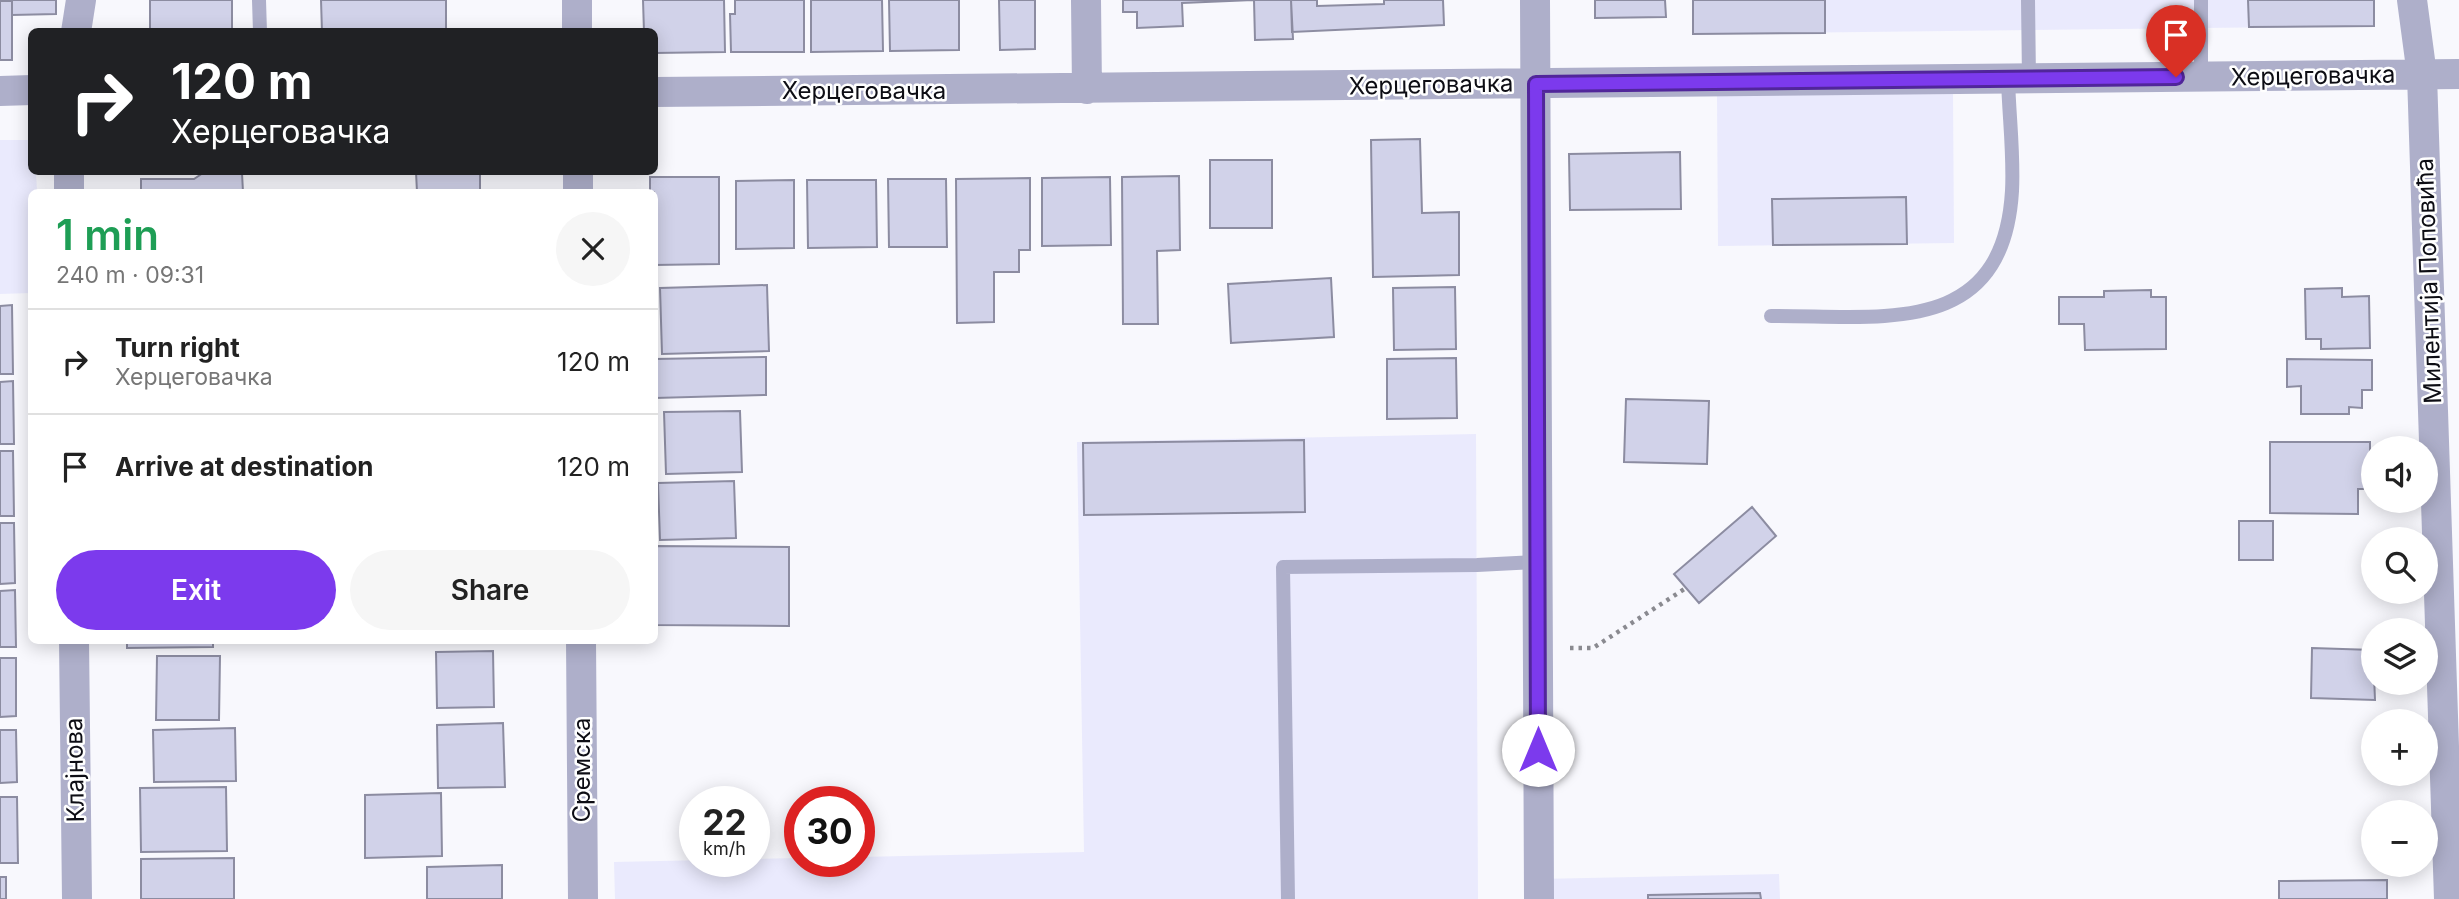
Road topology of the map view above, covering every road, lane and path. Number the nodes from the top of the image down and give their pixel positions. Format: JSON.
{"nodes":[{"id":1,"x":81,"y":0,"type":"edge"},
{"id":2,"x":260,"y":0,"type":"edge"},
{"id":3,"x":577,"y":0,"type":"edge"},
{"id":4,"x":1086,"y":0,"type":"edge"},
{"id":5,"x":1535,"y":0,"type":"edge"},
{"id":6,"x":2028,"y":0,"type":"edge"},
{"id":7,"x":2201,"y":0,"type":"edge"},
{"id":8,"x":2412,"y":0,"type":"edge"},
{"id":9,"x":77,"y":28,"type":"edge"},
{"id":10,"x":260,"y":28,"type":"edge"},
{"id":11,"x":577,"y":28,"type":"edge"},
{"id":12,"x":2459,"y":74,"type":"edge"},
{"id":13,"x":2422,"y":75,"type":"junction"},
{"id":14,"x":2201,"y":77,"type":"junction"},
{"id":15,"x":2019,"y":79,"type":"junction"},
{"id":16,"x":1536,"y":84,"type":"junction"},
{"id":17,"x":1087,"y":89,"type":"junction"},
{"id":18,"x":0,"y":90,"type":"edge"},
{"id":19,"x":28,"y":90,"type":"edge"},
{"id":20,"x":658,"y":92,"type":"edge"},
{"id":21,"x":1770,"y":316,"type":"dead end"},
{"id":22,"x":1537,"y":562,"type":"junction"},
{"id":23,"x":1686,"y":588,"type":"dead end"},
{"id":24,"x":74,"y":644,"type":"edge"},
{"id":25,"x":581,"y":644,"type":"edge"},
{"id":26,"x":1538,"y":647,"type":"junction"},
{"id":27,"x":77,"y":899,"type":"edge"},
{"id":28,"x":583,"y":899,"type":"edge"},
{"id":29,"x":1288,"y":899,"type":"edge"},
{"id":30,"x":1539,"y":899,"type":"edge"},
{"id":31,"x":2449,"y":899,"type":"edge"}],
"edges":[{"from":1,"to":9,"type":"street"},
{"from":2,"to":10,"type":"lane"},
{"from":3,"to":11,"type":"street"},
{"from":4,"to":17,"type":"street"},
{"from":5,"to":16,"type":"street"},
{"from":6,"to":15,"type":"lane"},
{"from":7,"to":14,"type":"lane"},
{"from":8,"to":13,"type":"street","name":"Милентија Поповића"},
{"from":12,"to":13,"type":"street","name":"Херцеговачка"},
{"from":13,"to":14,"type":"street","name":"Херцеговачка"},
{"from":13,"to":31,"type":"street","name":"Милентија Поповића"},
{"from":14,"to":15,"type":"street","name":"Херцеговачка"},
{"from":15,"to":16,"type":"street","name":"Херцеговачка"},
{"from":15,"to":21,"type":"lane"},
{"from":16,"to":17,"type":"street","name":"Херцеговачка"},
{"from":16,"to":22,"type":"street"},
{"from":17,"to":20,"type":"street","name":"Херцеговачка"},
{"from":18,"to":19,"type":"street"},
{"from":22,"to":26,"type":"street"},
{"from":22,"to":29,"type":"lane"},
{"from":23,"to":26,"type":"path"},
{"from":24,"to":27,"type":"street","name":"Клајнова"},
{"from":25,"to":28,"type":"street","name":"Сремска"},
{"from":26,"to":30,"type":"street"}]}
